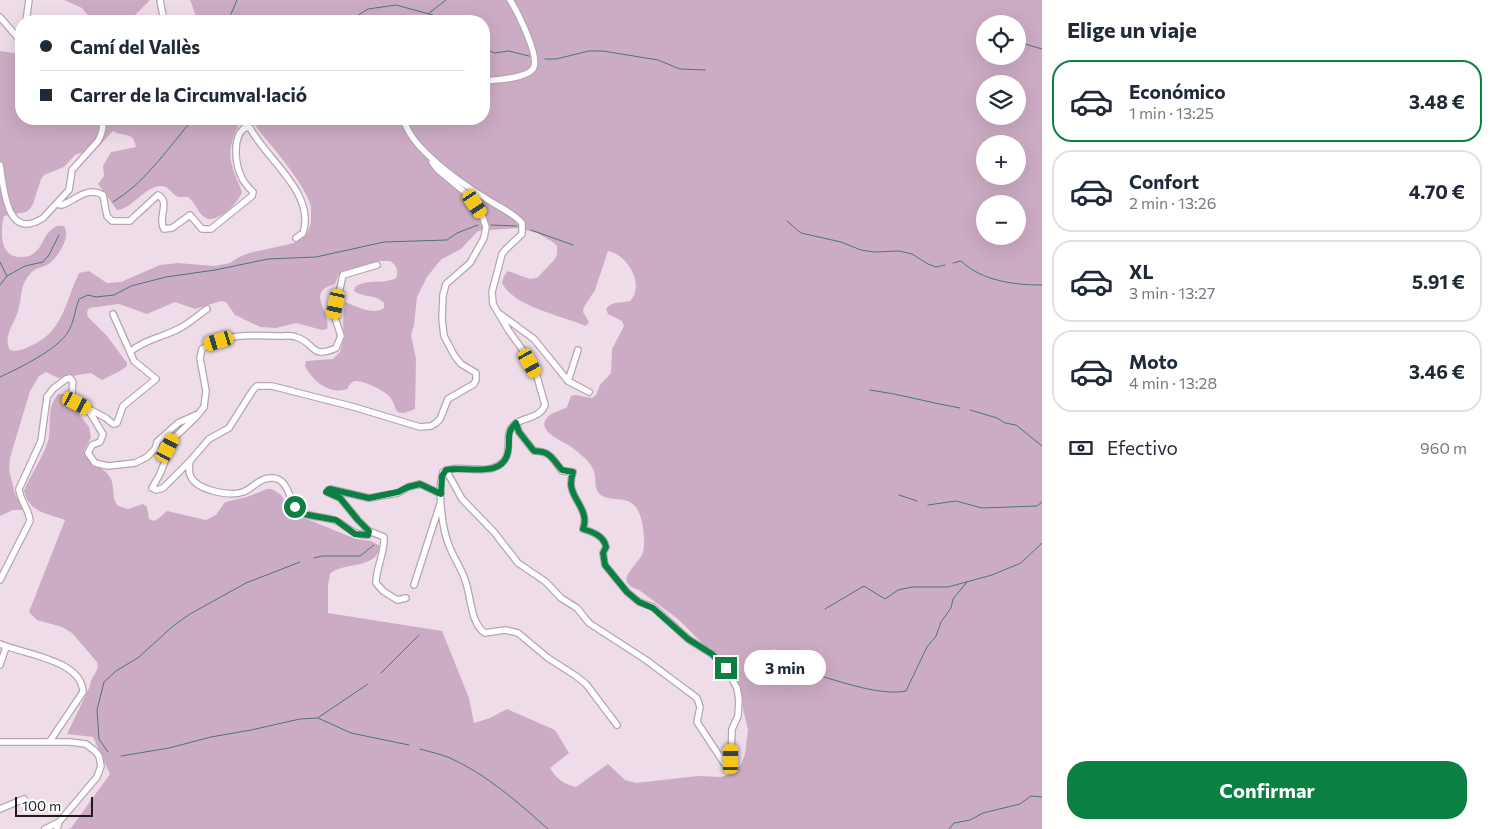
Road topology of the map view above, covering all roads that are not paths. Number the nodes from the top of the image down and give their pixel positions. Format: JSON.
{"nodes":[{"id":1,"x":29,"y":0,"type":"edge"},
{"id":2,"x":160,"y":0,"type":"edge"},
{"id":3,"x":510,"y":0,"type":"edge"},
{"id":4,"x":27,"y":15,"type":"edge"},
{"id":5,"x":163,"y":15,"type":"edge"},
{"id":6,"x":0,"y":17,"type":"edge"},
{"id":7,"x":15,"y":36,"type":"edge"},
{"id":8,"x":490,"y":80,"type":"edge"},
{"id":9,"x":103,"y":125,"type":"edge"},
{"id":10,"x":406,"y":125,"type":"edge"},
{"id":11,"x":433,"y":159,"type":"junction"},
{"id":12,"x":0,"y":165,"type":"edge"},
{"id":13,"x":56,"y":204,"type":"junction"},
{"id":14,"x":296,"y":238,"type":"dead end"},
{"id":15,"x":377,"y":265,"type":"dead end"},
{"id":16,"x":207,"y":309,"type":"dead end"},
{"id":17,"x":496,"y":312,"type":"junction"},
{"id":18,"x":113,"y":314,"type":"dead end"},
{"id":19,"x":578,"y":350,"type":"dead end"},
{"id":20,"x":130,"y":352,"type":"junction"},
{"id":21,"x":568,"y":381,"type":"junction"},
{"id":22,"x":589,"y":392,"type":"dead end"},
{"id":23,"x":88,"y":408,"type":"junction"},
{"id":24,"x":198,"y":414,"type":"junction"},
{"id":25,"x":516,"y":423,"type":"junction"},
{"id":26,"x":190,"y":462,"type":"junction"},
{"id":27,"x":446,"y":470,"type":"junction"},
{"id":28,"x":441,"y":494,"type":"junction"},
{"id":29,"x":441,"y":502,"type":"junction"},
{"id":30,"x":369,"y":531,"type":"junction"},
{"id":31,"x":0,"y":580,"type":"edge"},
{"id":32,"x":414,"y":585,"type":"dead end"},
{"id":33,"x":406,"y":598,"type":"dead end"},
{"id":34,"x":3,"y":645,"type":"edge"},
{"id":35,"x":0,"y":666,"type":"edge"},
{"id":36,"x":617,"y":725,"type":"dead end"},
{"id":37,"x":50,"y":741,"type":"junction"},
{"id":38,"x":0,"y":742,"type":"edge"},
{"id":39,"x":24,"y":799,"type":"dead end"},
{"id":40,"x":0,"y":809,"type":"edge"},
{"id":41,"x":58,"y":826,"type":"edge"},
{"id":42,"x":45,"y":829,"type":"edge"}],
"edges":[{"from":1,"to":4,"type":"street"},
{"from":2,"to":5,"type":"street"},
{"from":3,"to":8,"type":"street"},
{"from":6,"to":7,"type":"street"},
{"from":9,"to":13,"type":"street"},
{"from":10,"to":11,"type":"street"},
{"from":11,"to":17,"type":"street"},
{"from":11,"to":26,"type":"street"},
{"from":12,"to":13,"type":"street"},
{"from":13,"to":14,"type":"street"},
{"from":15,"to":24,"type":"street"},
{"from":16,"to":20,"type":"street"},
{"from":17,"to":21,"type":"street"},
{"from":17,"to":25,"type":"street"},
{"from":18,"to":20,"type":"street"},
{"from":19,"to":21,"type":"street"},
{"from":20,"to":23,"type":"street"},
{"from":21,"to":22,"type":"street"},
{"from":23,"to":24,"type":"street"},
{"from":23,"to":31,"type":"street"},
{"from":24,"to":26,"type":"street"},
{"from":25,"to":27,"type":"street"},
{"from":25,"to":27,"type":"street"},
{"from":26,"to":30,"type":"street"},
{"from":27,"to":28,"type":"street"},
{"from":28,"to":29,"type":"street"},
{"from":28,"to":30,"type":"street"},
{"from":29,"to":32,"type":"street"},
{"from":29,"to":36,"type":"street"},
{"from":30,"to":33,"type":"street"},
{"from":34,"to":35,"type":"street"},
{"from":34,"to":37,"type":"street"},
{"from":37,"to":38,"type":"street"},
{"from":37,"to":41,"type":"street"},
{"from":39,"to":40,"type":"street"},
{"from":41,"to":42,"type":"street"}]}
